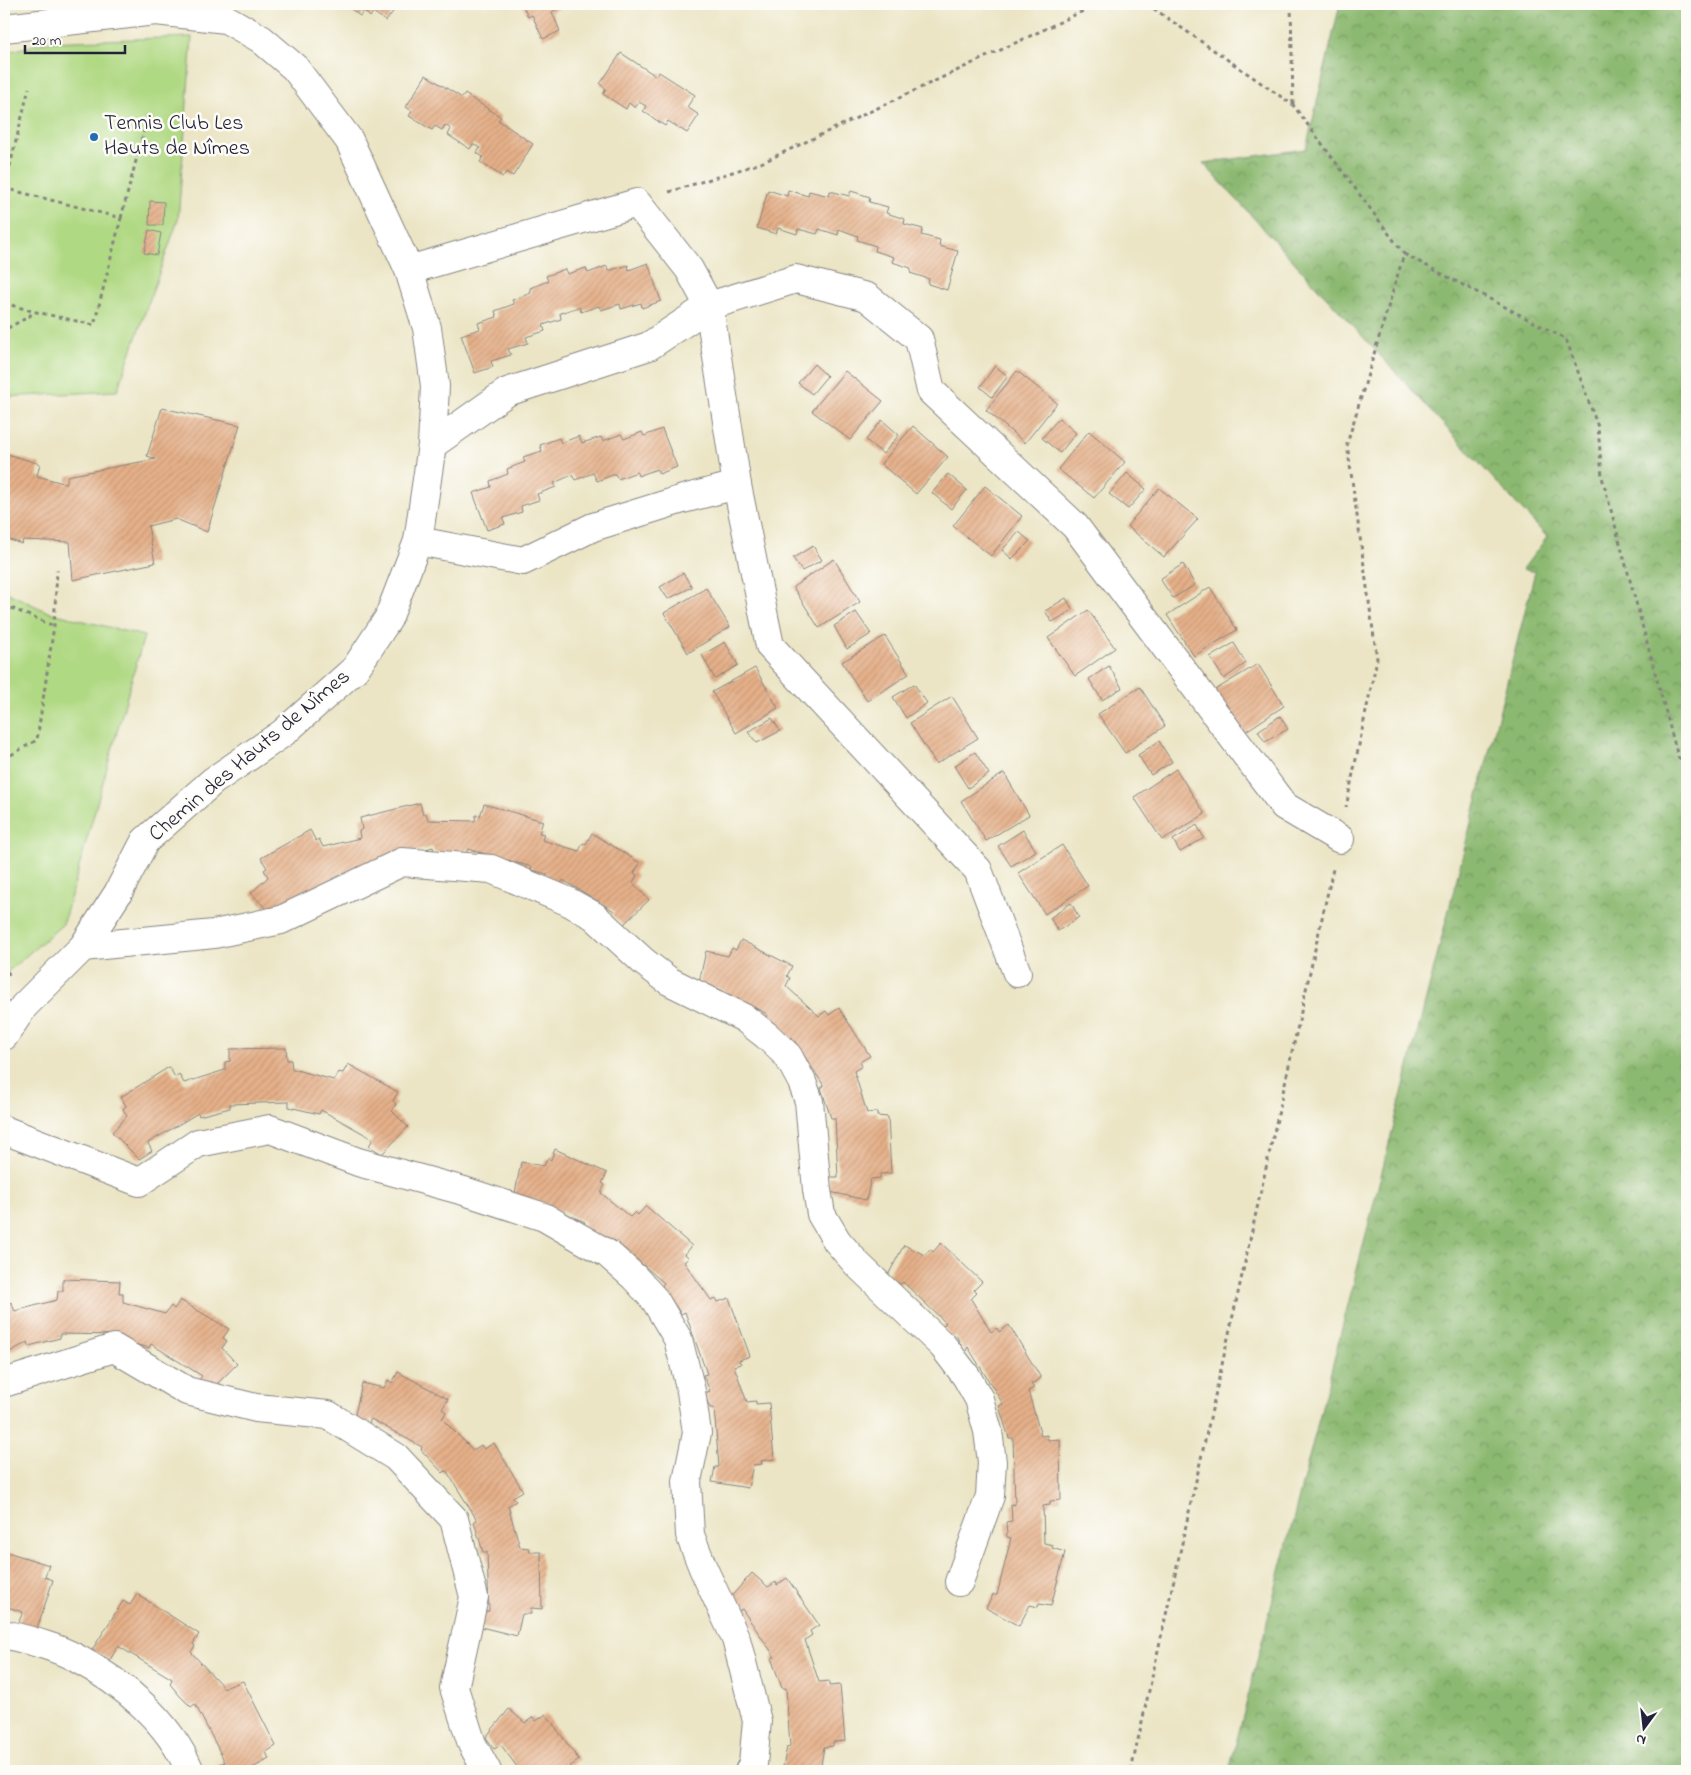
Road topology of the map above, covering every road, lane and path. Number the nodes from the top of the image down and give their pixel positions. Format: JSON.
{"nodes":[{"id":1,"x":1098,"y":4,"type":"edge"},
{"id":2,"x":1291,"y":4,"type":"edge"},
{"id":3,"x":157,"y":7,"type":"edge"},
{"id":4,"x":4,"y":28,"type":"edge"},
{"id":5,"x":29,"y":88,"type":"dead end"},
{"id":6,"x":1293,"y":105,"type":"dead end"},
{"id":7,"x":148,"y":115,"type":"dead end"},
{"id":8,"x":4,"y":189,"type":"edge"},
{"id":9,"x":637,"y":202,"type":"junction"},
{"id":10,"x":121,"y":218,"type":"junction"},
{"id":11,"x":1404,"y":254,"type":"dead end"},
{"id":12,"x":409,"y":270,"type":"junction"},
{"id":13,"x":4,"y":304,"type":"edge"},
{"id":14,"x":709,"y":306,"type":"junction"},
{"id":15,"x":32,"y":311,"type":"junction"},
{"id":16,"x":4,"y":330,"type":"edge"},
{"id":17,"x":432,"y":445,"type":"junction"},
{"id":18,"x":737,"y":485,"type":"junction"},
{"id":19,"x":418,"y":541,"type":"junction"},
{"id":20,"x":57,"y":570,"type":"dead end"},
{"id":21,"x":4,"y":606,"type":"edge"},
{"id":22,"x":54,"y":626,"type":"junction"},
{"id":23,"x":4,"y":758,"type":"edge"},
{"id":24,"x":1687,"y":769,"type":"edge"},
{"id":25,"x":1340,"y":839,"type":"dead end"},
{"id":26,"x":83,"y":947,"type":"junction"},
{"id":27,"x":1017,"y":973,"type":"dead end"},
{"id":28,"x":4,"y":1036,"type":"edge"},
{"id":29,"x":4,"y":1130,"type":"edge"},
{"id":30,"x":4,"y":1383,"type":"edge"},
{"id":31,"x":959,"y":1582,"type":"dead end"},
{"id":32,"x":4,"y":1634,"type":"edge"},
{"id":33,"x":190,"y":1771,"type":"edge"},
{"id":34,"x":487,"y":1771,"type":"edge"},
{"id":35,"x":750,"y":1771,"type":"edge"}],
"edges":[{"from":1,"to":9,"type":"path"},
{"from":2,"to":6,"type":"path"},
{"from":3,"to":4,"type":"street","name":"Chemin des Hauts de Nîmes"},
{"from":3,"to":12,"type":"street","name":"Chemin des Hauts de Nîmes"},
{"from":5,"to":8,"type":"path"},
{"from":7,"to":10,"type":"path"},
{"from":8,"to":10,"type":"path"},
{"from":9,"to":12,"type":"street"},
{"from":9,"to":14,"type":"street"},
{"from":10,"to":15,"type":"path"},
{"from":11,"to":24,"type":"path"},
{"from":12,"to":17,"type":"street","name":"Chemin des Hauts de Nîmes"},
{"from":13,"to":15,"type":"path"},
{"from":14,"to":17,"type":"street"},
{"from":14,"to":18,"type":"street"},
{"from":14,"to":25,"type":"street"},
{"from":15,"to":16,"type":"path"},
{"from":17,"to":19,"type":"street","name":"Chemin des Hauts de Nîmes"},
{"from":18,"to":19,"type":"street"},
{"from":18,"to":27,"type":"street"},
{"from":19,"to":26,"type":"street","name":"Chemin des Hauts de Nîmes"},
{"from":20,"to":22,"type":"path"},
{"from":21,"to":22,"type":"path"},
{"from":22,"to":23,"type":"path"},
{"from":26,"to":28,"type":"street","name":"Chemin des Hauts de Nîmes"},
{"from":26,"to":31,"type":"street"},
{"from":29,"to":35,"type":"street"},
{"from":30,"to":34,"type":"street"},
{"from":32,"to":33,"type":"street"}]}
